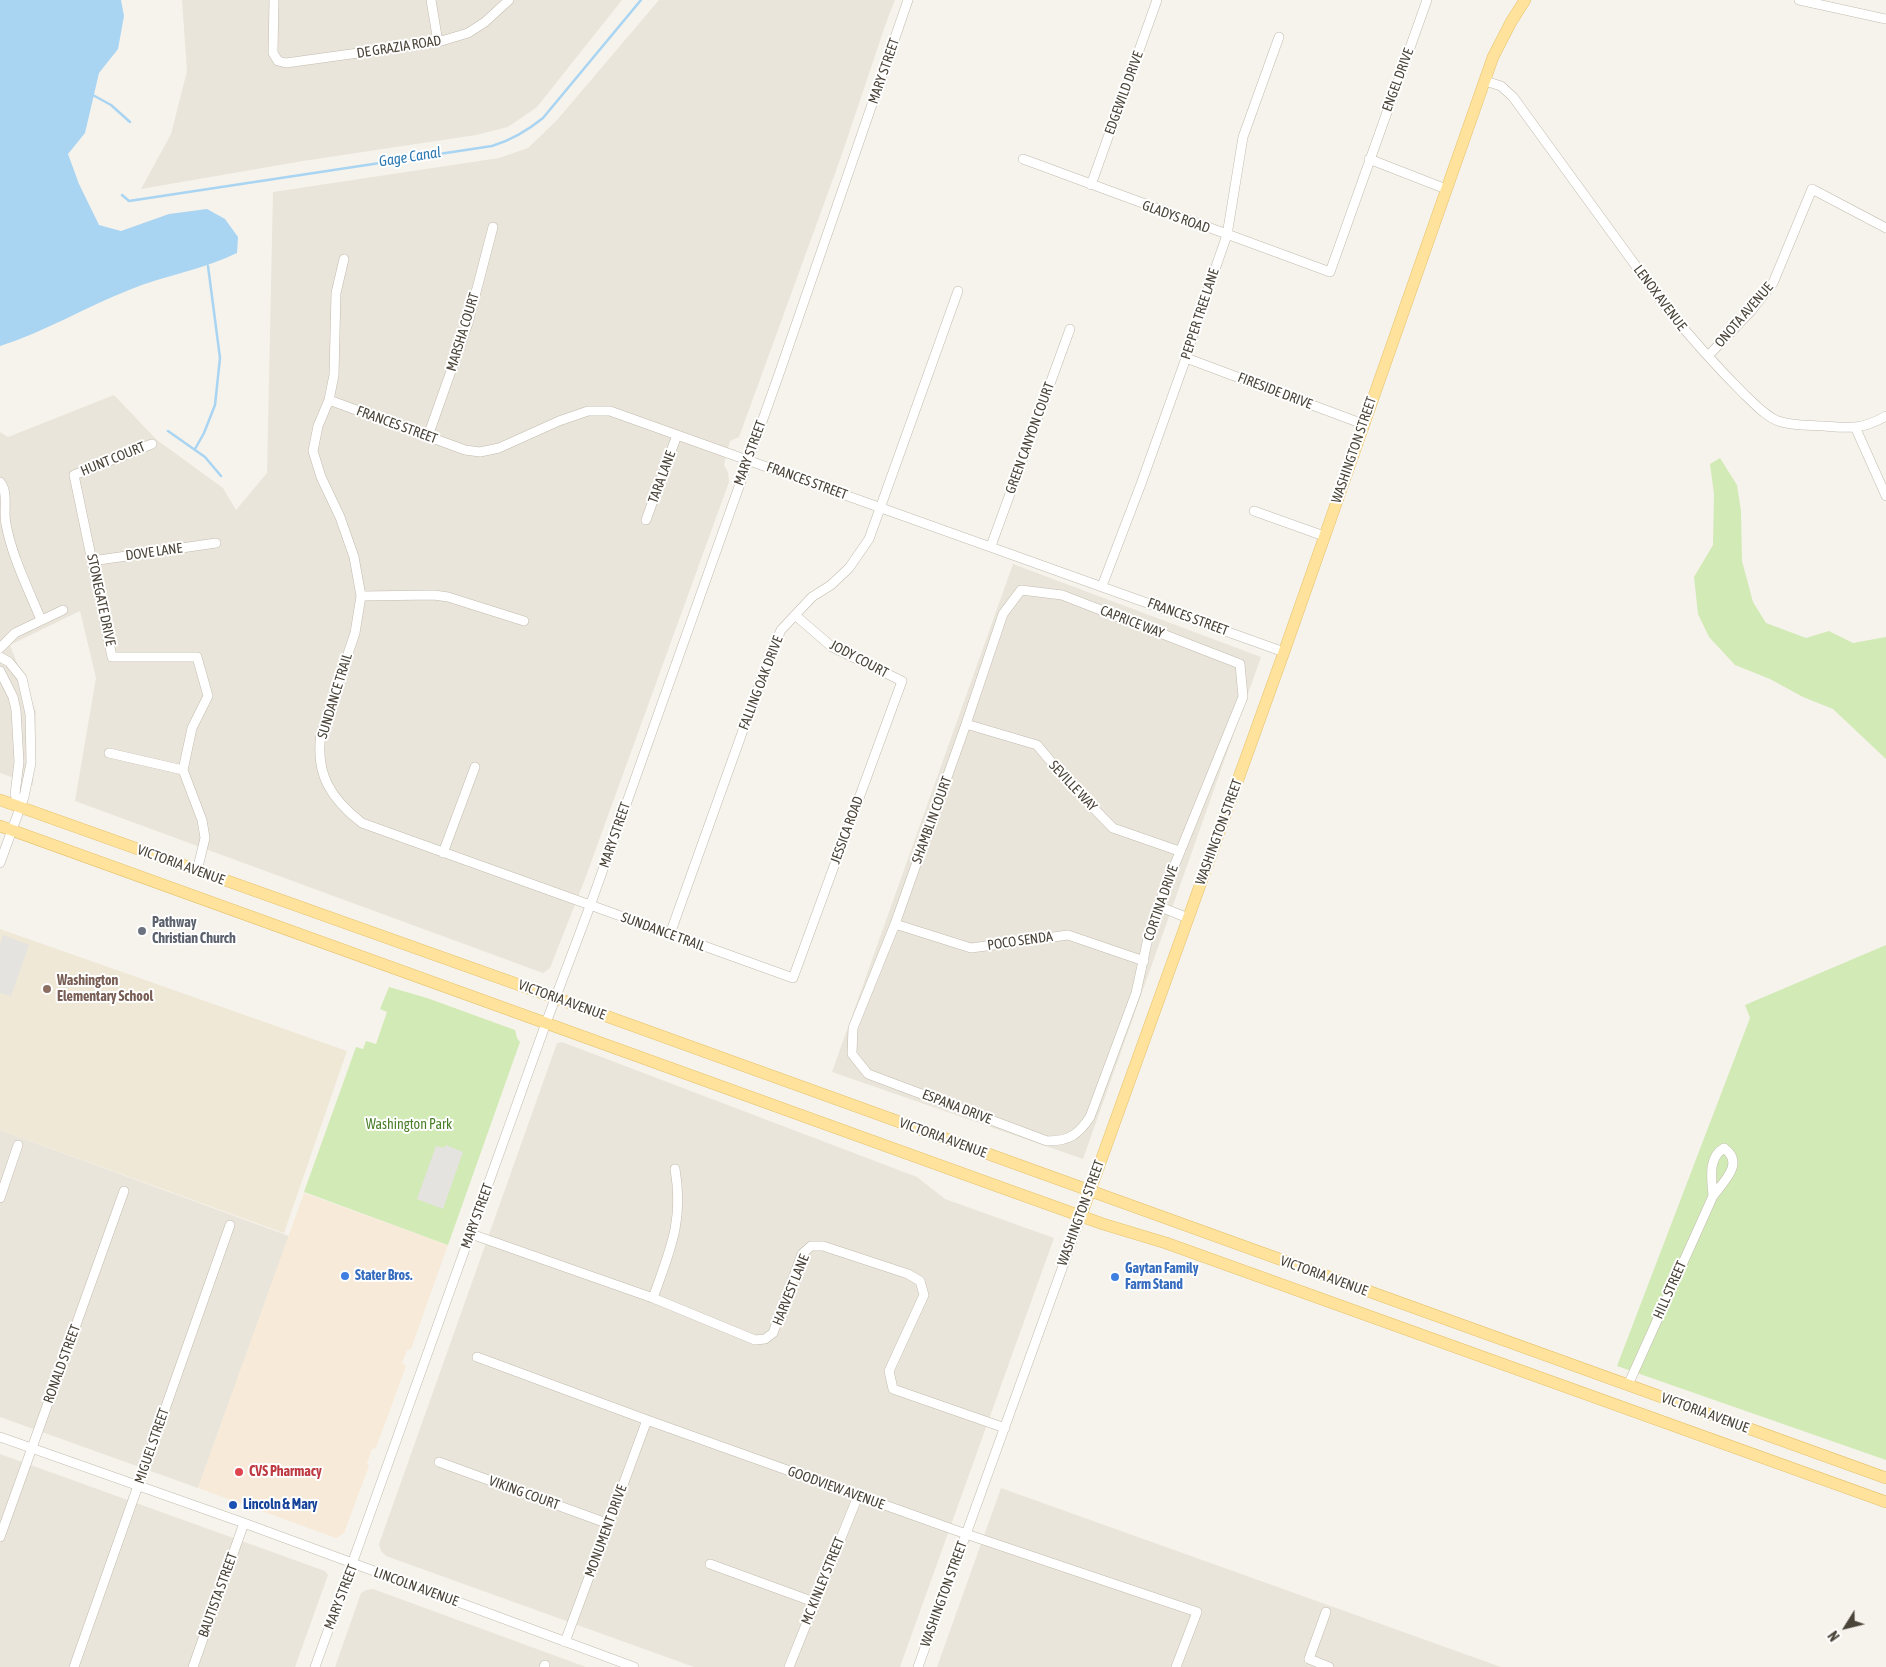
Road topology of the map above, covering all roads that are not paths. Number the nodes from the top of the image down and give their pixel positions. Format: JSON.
{"nodes":[{"id":1,"x":274,"y":0,"type":"edge"},
{"id":2,"x":431,"y":0,"type":"edge"},
{"id":3,"x":509,"y":0,"type":"edge"},
{"id":4,"x":908,"y":0,"type":"edge"},
{"id":5,"x":1157,"y":0,"type":"edge"},
{"id":6,"x":1427,"y":0,"type":"edge"},
{"id":7,"x":1525,"y":0,"type":"edge"},
{"id":8,"x":1799,"y":0,"type":"edge"},
{"id":9,"x":1886,"y":19,"type":"edge"},
{"id":10,"x":1279,"y":37,"type":"dead end"},
{"id":11,"x":438,"y":42,"type":"junction"},
{"id":12,"x":1485,"y":81,"type":"junction"},
{"id":13,"x":1023,"y":159,"type":"dead end"},
{"id":14,"x":1369,"y":159,"type":"junction"},
{"id":15,"x":1090,"y":185,"type":"junction"},
{"id":16,"x":1446,"y":189,"type":"junction"},
{"id":17,"x":493,"y":227,"type":"dead end"},
{"id":18,"x":1886,"y":228,"type":"edge"},
{"id":19,"x":1226,"y":236,"type":"junction"},
{"id":20,"x":344,"y":259,"type":"dead end"},
{"id":21,"x":1330,"y":272,"type":"joint"},
{"id":22,"x":958,"y":291,"type":"dead end"},
{"id":23,"x":1070,"y":329,"type":"dead end"},
{"id":24,"x":1708,"y":356,"type":"junction"},
{"id":25,"x":1186,"y":358,"type":"junction"},
{"id":26,"x":329,"y":400,"type":"junction"},
{"id":27,"x":1886,"y":416,"type":"edge"},
{"id":28,"x":1364,"y":424,"type":"junction"},
{"id":29,"x":1856,"y":429,"type":"junction"},
{"id":30,"x":677,"y":435,"type":"junction"},
{"id":31,"x":428,"y":436,"type":"junction"},
{"id":32,"x":152,"y":444,"type":"dead end"},
{"id":33,"x":748,"y":459,"type":"junction"},
{"id":34,"x":74,"y":475,"type":"joint"},
{"id":35,"x":0,"y":482,"type":"edge"},
{"id":36,"x":1886,"y":496,"type":"edge"},
{"id":37,"x":882,"y":507,"type":"junction"},
{"id":38,"x":1254,"y":511,"type":"dead end"},
{"id":39,"x":646,"y":520,"type":"dead end"},
{"id":40,"x":1324,"y":536,"type":"junction"},
{"id":41,"x":216,"y":544,"type":"dead end"},
{"id":42,"x":991,"y":546,"type":"junction"},
{"id":43,"x":92,"y":561,"type":"junction"},
{"id":44,"x":1102,"y":586,"type":"junction"},
{"id":45,"x":1021,"y":590,"type":"joint"},
{"id":46,"x":361,"y":596,"type":"junction"},
{"id":47,"x":63,"y":610,"type":"dead end"},
{"id":48,"x":795,"y":615,"type":"junction"},
{"id":49,"x":41,"y":620,"type":"junction"},
{"id":50,"x":524,"y":621,"type":"dead end"},
{"id":51,"x":0,"y":648,"type":"edge"},
{"id":52,"x":1284,"y":652,"type":"junction"},
{"id":53,"x":0,"y":657,"type":"edge"},
{"id":54,"x":1240,"y":664,"type":"joint"},
{"id":55,"x":0,"y":671,"type":"edge"},
{"id":56,"x":902,"y":681,"type":"joint"},
{"id":57,"x":966,"y":724,"type":"junction"},
{"id":58,"x":109,"y":753,"type":"dead end"},
{"id":59,"x":475,"y":767,"type":"dead end"},
{"id":60,"x":183,"y":770,"type":"junction"},
{"id":61,"x":0,"y":800,"type":"edge"},
{"id":62,"x":19,"y":807,"type":"junction"},
{"id":63,"x":0,"y":826,"type":"edge"},
{"id":64,"x":12,"y":830,"type":"junction"},
{"id":65,"x":1179,"y":851,"type":"junction"},
{"id":66,"x":443,"y":853,"type":"junction"},
{"id":67,"x":0,"y":863,"type":"edge"},
{"id":68,"x":197,"y":871,"type":"junction"},
{"id":69,"x":590,"y":906,"type":"junction"},
{"id":70,"x":1158,"y":906,"type":"junction"},
{"id":71,"x":1188,"y":918,"type":"junction"},
{"id":72,"x":895,"y":924,"type":"junction"},
{"id":73,"x":670,"y":934,"type":"junction"},
{"id":74,"x":1144,"y":961,"type":"junction"},
{"id":75,"x":792,"y":978,"type":"joint"},
{"id":76,"x":555,"y":998,"type":"junction"},
{"id":77,"x":546,"y":1023,"type":"junction"},
{"id":78,"x":852,"y":1054,"type":"joint"},
{"id":79,"x":1071,"y":1137,"type":"joint"},
{"id":80,"x":18,"y":1145,"type":"dead end"},
{"id":81,"x":675,"y":1169,"type":"dead end"},
{"id":82,"x":124,"y":1191,"type":"dead end"},
{"id":83,"x":1089,"y":1191,"type":"junction"},
{"id":84,"x":1712,"y":1196,"type":"junction"},
{"id":85,"x":0,"y":1198,"type":"edge"},
{"id":86,"x":1081,"y":1216,"type":"junction"},
{"id":87,"x":230,"y":1225,"type":"dead end"},
{"id":88,"x":471,"y":1234,"type":"junction"},
{"id":89,"x":653,"y":1298,"type":"junction"},
{"id":90,"x":477,"y":1357,"type":"dead end"},
{"id":91,"x":1628,"y":1385,"type":"junction"},
{"id":92,"x":647,"y":1420,"type":"junction"},
{"id":93,"x":1005,"y":1428,"type":"junction"},
{"id":94,"x":0,"y":1437,"type":"edge"},
{"id":95,"x":32,"y":1448,"type":"junction"},
{"id":96,"x":438,"y":1462,"type":"dead end"},
{"id":97,"x":1886,"y":1478,"type":"edge"},
{"id":98,"x":138,"y":1486,"type":"junction"},
{"id":99,"x":858,"y":1496,"type":"junction"},
{"id":100,"x":1886,"y":1502,"type":"edge"},
{"id":101,"x":244,"y":1523,"type":"junction"},
{"id":102,"x":609,"y":1524,"type":"junction"},
{"id":103,"x":966,"y":1534,"type":"junction"},
{"id":104,"x":0,"y":1536,"type":"edge"},
{"id":105,"x":353,"y":1564,"type":"junction"},
{"id":106,"x":710,"y":1564,"type":"dead end"},
{"id":107,"x":814,"y":1602,"type":"junction"},
{"id":108,"x":1326,"y":1612,"type":"dead end"},
{"id":109,"x":565,"y":1642,"type":"junction"},
{"id":110,"x":74,"y":1667,"type":"edge"},
{"id":111,"x":193,"y":1667,"type":"edge"},
{"id":112,"x":315,"y":1667,"type":"edge"},
{"id":113,"x":634,"y":1667,"type":"edge"},
{"id":114,"x":789,"y":1667,"type":"edge"},
{"id":115,"x":918,"y":1667,"type":"edge"},
{"id":116,"x":1176,"y":1667,"type":"edge"},
{"id":117,"x":1328,"y":1667,"type":"edge"}],
"edges":[{"from":1,"to":11,"type":"street","name":"DE GRAZIA ROAD"},
{"from":2,"to":11,"type":"street"},
{"from":3,"to":11,"type":"street","name":"DE GRAZIA ROAD"},
{"from":4,"to":33,"type":"street","name":"MARY STREET"},
{"from":5,"to":15,"type":"street","name":"EDGEWILD DRIVE"},
{"from":6,"to":14,"type":"street","name":"ENGEL DRIVE"},
{"from":7,"to":12,"type":"main road","name":"WASHINGTON STREET"},
{"from":8,"to":9,"type":"street"},
{"from":10,"to":19,"type":"street","name":"PEPPER TREE LANE"},
{"from":12,"to":16,"type":"main road","name":"WASHINGTON STREET"},
{"from":12,"to":24,"type":"street","name":"LENOX AVENUE"},
{"from":13,"to":15,"type":"street","name":"GLADYS ROAD"},
{"from":14,"to":16,"type":"street"},
{"from":14,"to":21,"type":"street","name":"ENGEL DRIVE"},
{"from":15,"to":19,"type":"street","name":"GLADYS ROAD"},
{"from":16,"to":28,"type":"main road","name":"WASHINGTON STREET"},
{"from":17,"to":31,"type":"street","name":"MARSHA COURT"},
{"from":18,"to":24,"type":"street","name":"ONOTA AVENUE"},
{"from":19,"to":21,"type":"street","name":"GLADYS ROAD"},
{"from":19,"to":25,"type":"street","name":"PEPPER TREE LANE"},
{"from":20,"to":26,"type":"street","name":"SUNDANCE TRAIL"},
{"from":22,"to":37,"type":"street","name":"FALLING OAK DRIVE"},
{"from":23,"to":42,"type":"street","name":"GREEN CANYON COURT"},
{"from":24,"to":29,"type":"street","name":"LENOX AVENUE"},
{"from":25,"to":28,"type":"street","name":"FIRESIDE DRIVE"},
{"from":25,"to":44,"type":"street","name":"PEPPER TREE LANE"},
{"from":26,"to":31,"type":"street","name":"FRANCES STREET"},
{"from":26,"to":46,"type":"street","name":"SUNDANCE TRAIL"},
{"from":27,"to":29,"type":"street","name":"LENOX AVENUE"},
{"from":28,"to":40,"type":"main road","name":"WASHINGTON STREET"},
{"from":29,"to":36,"type":"street"},
{"from":30,"to":31,"type":"street","name":"FRANCES STREET"},
{"from":30,"to":33,"type":"street","name":"FRANCES STREET"},
{"from":30,"to":39,"type":"street","name":"TARA LANE"},
{"from":32,"to":34,"type":"street","name":"HUNT COURT"},
{"from":33,"to":37,"type":"street","name":"FRANCES STREET"},
{"from":33,"to":69,"type":"street","name":"MARY STREET"},
{"from":34,"to":43,"type":"street","name":"STONEGATE DRIVE"},
{"from":35,"to":49,"type":"street"},
{"from":37,"to":42,"type":"street","name":"FRANCES STREET"},
{"from":37,"to":48,"type":"street","name":"FALLING OAK DRIVE"},
{"from":38,"to":40,"type":"street"},
{"from":40,"to":52,"type":"main road","name":"WASHINGTON STREET"},
{"from":41,"to":43,"type":"street","name":"DOVE LANE"},
{"from":42,"to":44,"type":"street","name":"FRANCES STREET"},
{"from":43,"to":60,"type":"street","name":"STONEGATE DRIVE"},
{"from":44,"to":52,"type":"street","name":"FRANCES STREET"},
{"from":45,"to":54,"type":"street","name":"CAPRICE WAY"},
{"from":45,"to":57,"type":"street","name":"SHAMBLIN COURT"},
{"from":46,"to":50,"type":"street"},
{"from":46,"to":66,"type":"street","name":"SUNDANCE TRAIL"},
{"from":47,"to":49,"type":"street"},
{"from":48,"to":56,"type":"street","name":"JODY COURT"},
{"from":48,"to":73,"type":"street","name":"FALLING OAK DRIVE"},
{"from":49,"to":51,"type":"street"},
{"from":52,"to":71,"type":"main road","name":"WASHINGTON STREET"},
{"from":53,"to":62,"type":"street"},
{"from":54,"to":65,"type":"street","name":"CORTINA DRIVE"},
{"from":55,"to":62,"type":"street"},
{"from":56,"to":75,"type":"street","name":"JESSICA ROAD"},
{"from":57,"to":65,"type":"street","name":"SEVILLE WAY"},
{"from":57,"to":72,"type":"street","name":"SHAMBLIN COURT"},
{"from":58,"to":60,"type":"street"},
{"from":59,"to":66,"type":"street"},
{"from":60,"to":68,"type":"street"},
{"from":61,"to":62,"type":"main road","name":"VICTORIA AVENUE"},
{"from":62,"to":64,"type":"street"},
{"from":62,"to":68,"type":"main road","name":"VICTORIA AVENUE"},
{"from":63,"to":64,"type":"main road","name":"VICTORIA AVENUE"},
{"from":64,"to":67,"type":"street"},
{"from":64,"to":77,"type":"main road","name":"VICTORIA AVENUE"},
{"from":65,"to":70,"type":"street","name":"CORTINA DRIVE"},
{"from":66,"to":69,"type":"street","name":"SUNDANCE TRAIL"},
{"from":68,"to":76,"type":"main road","name":"VICTORIA AVENUE"},
{"from":69,"to":73,"type":"street","name":"SUNDANCE TRAIL"},
{"from":69,"to":76,"type":"street","name":"MARY STREET"},
{"from":70,"to":71,"type":"street"},
{"from":70,"to":74,"type":"street","name":"CORTINA DRIVE"},
{"from":71,"to":83,"type":"main road","name":"WASHINGTON STREET"},
{"from":72,"to":74,"type":"street","name":"POCO SENDA"},
{"from":72,"to":78,"type":"street","name":"SHAMBLIN COURT"},
{"from":73,"to":75,"type":"street","name":"SUNDANCE TRAIL"},
{"from":74,"to":79,"type":"street","name":"CORTINA DRIVE"},
{"from":76,"to":77,"type":"street","name":"MARY STREET"},
{"from":76,"to":83,"type":"main road","name":"VICTORIA AVENUE"},
{"from":77,"to":86,"type":"main road","name":"VICTORIA AVENUE"},
{"from":77,"to":88,"type":"street","name":"MARY STREET"},
{"from":78,"to":79,"type":"street","name":"ESPANA DRIVE"},
{"from":80,"to":85,"type":"street"},
{"from":81,"to":89,"type":"street"},
{"from":82,"to":95,"type":"street","name":"RONALD STREET"},
{"from":83,"to":86,"type":"main road","name":"WASHINGTON STREET"},
{"from":83,"to":91,"type":"main road","name":"VICTORIA AVENUE"},
{"from":84,"to":84,"type":"street","name":"HILL STREET"},
{"from":84,"to":91,"type":"street","name":"HILL STREET"},
{"from":86,"to":93,"type":"street","name":"WASHINGTON STREET"},
{"from":86,"to":100,"type":"main road","name":"VICTORIA AVENUE"},
{"from":87,"to":98,"type":"street","name":"MIGUEL STREET"},
{"from":88,"to":89,"type":"street","name":"HARVEST LANE"},
{"from":88,"to":105,"type":"street","name":"MARY STREET"},
{"from":89,"to":93,"type":"street","name":"HARVEST LANE"},
{"from":90,"to":92,"type":"street","name":"GOODVIEW AVENUE"},
{"from":91,"to":97,"type":"main road","name":"VICTORIA AVENUE"},
{"from":92,"to":99,"type":"street","name":"GOODVIEW AVENUE"},
{"from":92,"to":102,"type":"street","name":"MONUMENT DRIVE"},
{"from":93,"to":103,"type":"street","name":"WASHINGTON STREET"},
{"from":94,"to":95,"type":"street","name":"LINCOLN AVENUE"},
{"from":95,"to":98,"type":"street","name":"LINCOLN AVENUE"},
{"from":95,"to":104,"type":"street","name":"RONALD STREET"},
{"from":96,"to":102,"type":"street","name":"VIKING COURT"},
{"from":98,"to":101,"type":"street","name":"LINCOLN AVENUE"},
{"from":98,"to":110,"type":"street","name":"MIGUEL STREET"},
{"from":99,"to":103,"type":"street","name":"GOODVIEW AVENUE"},
{"from":99,"to":107,"type":"street","name":"MC KINLEY STREET"},
{"from":101,"to":105,"type":"street","name":"LINCOLN AVENUE"},
{"from":101,"to":111,"type":"street","name":"BAUTISTA STREET"},
{"from":102,"to":109,"type":"street","name":"MONUMENT DRIVE"},
{"from":103,"to":115,"type":"street","name":"WASHINGTON STREET"},
{"from":103,"to":116,"type":"street","name":"GOODVIEW AVENUE"},
{"from":105,"to":109,"type":"street","name":"LINCOLN AVENUE"},
{"from":105,"to":112,"type":"street","name":"MARY STREET"},
{"from":106,"to":107,"type":"street"},
{"from":107,"to":114,"type":"street","name":"MC KINLEY STREET"},
{"from":108,"to":117,"type":"street"},
{"from":109,"to":113,"type":"street","name":"LINCOLN AVENUE"}]}
